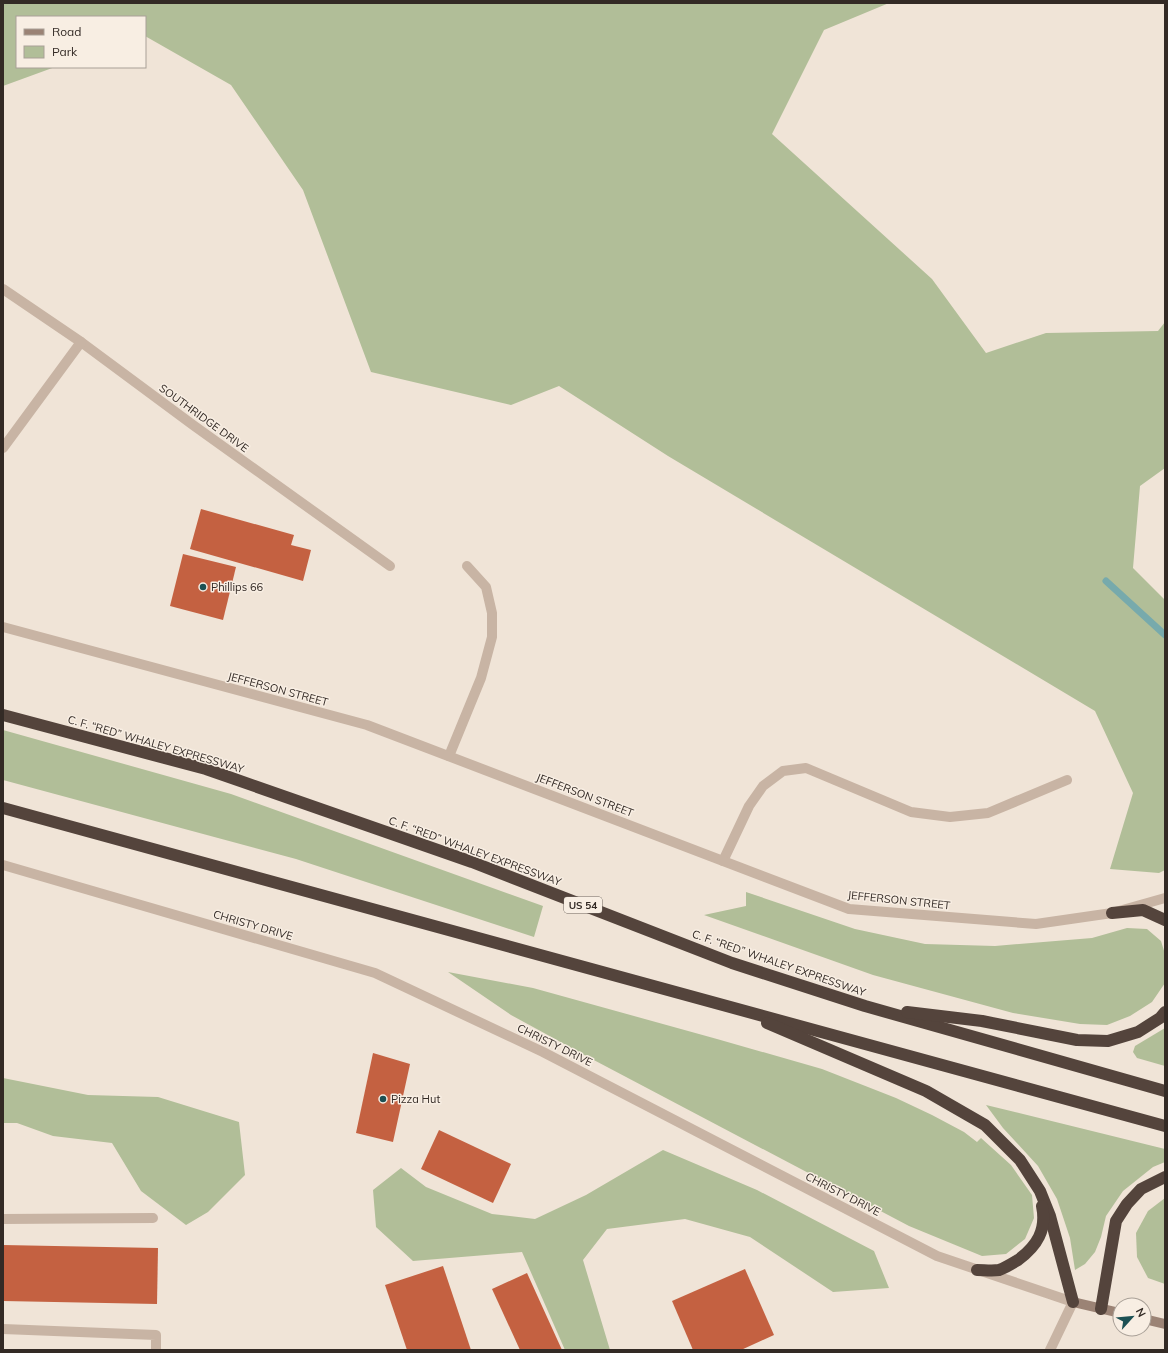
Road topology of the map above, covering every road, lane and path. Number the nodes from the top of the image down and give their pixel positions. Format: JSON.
{"nodes":[{"id":1,"x":3,"y":289,"type":"edge"},
{"id":2,"x":81,"y":342,"type":"junction"},
{"id":3,"x":3,"y":448,"type":"edge"},
{"id":4,"x":390,"y":566,"type":"dead end"},
{"id":5,"x":467,"y":566,"type":"dead end"},
{"id":6,"x":3,"y":627,"type":"edge"},
{"id":7,"x":3,"y":715,"type":"edge"},
{"id":8,"x":449,"y":756,"type":"junction"},
{"id":9,"x":1067,"y":780,"type":"dead end"},
{"id":10,"x":3,"y":808,"type":"edge"},
{"id":11,"x":723,"y":861,"type":"junction"},
{"id":12,"x":3,"y":865,"type":"edge"},
{"id":13,"x":1165,"y":898,"type":"edge"},
{"id":14,"x":1112,"y":912,"type":"junction"},
{"id":15,"x":1165,"y":920,"type":"edge"},
{"id":16,"x":725,"y":1005,"type":"junction"},
{"id":17,"x":865,"y":1006,"type":"junction"},
{"id":18,"x":1165,"y":1012,"type":"edge"},
{"id":19,"x":1165,"y":1091,"type":"edge"},
{"id":20,"x":1165,"y":1126,"type":"edge"},
{"id":21,"x":1165,"y":1177,"type":"edge"},
{"id":22,"x":1040,"y":1191,"type":"junction"},
{"id":23,"x":153,"y":1218,"type":"dead end"},
{"id":24,"x":3,"y":1219,"type":"edge"},
{"id":25,"x":977,"y":1270,"type":"junction"},
{"id":26,"x":1073,"y":1302,"type":"junction"},
{"id":27,"x":1101,"y":1309,"type":"junction"},
{"id":28,"x":1112,"y":1311,"type":"edge"},
{"id":29,"x":1152,"y":1321,"type":"edge"},
{"id":30,"x":1165,"y":1324,"type":"edge"},
{"id":31,"x":3,"y":1329,"type":"edge"},
{"id":32,"x":156,"y":1350,"type":"edge"},
{"id":33,"x":1050,"y":1350,"type":"edge"}],
"edges":[{"from":1,"to":2,"type":"street","name":"SOUTHRIDGE DRIVE"},
{"from":2,"to":3,"type":"street"},
{"from":2,"to":4,"type":"street","name":"SOUTHRIDGE DRIVE"},
{"from":5,"to":8,"type":"street"},
{"from":6,"to":8,"type":"street","name":"JEFFERSON STREET"},
{"from":7,"to":17,"type":"highway","name":"C. F. “RED” WHALEY EXPRESSWAY","number":"US 54"},
{"from":8,"to":11,"type":"street","name":"JEFFERSON STREET"},
{"from":9,"to":11,"type":"street"},
{"from":10,"to":16,"type":"highway"},
{"from":11,"to":14,"type":"street","name":"JEFFERSON STREET"},
{"from":12,"to":25,"type":"street","name":"CHRISTY DRIVE"},
{"from":13,"to":14,"type":"street","name":"JEFFERSON STREET"},
{"from":14,"to":15,"type":"highway"},
{"from":16,"to":20,"type":"highway"},
{"from":16,"to":22,"type":"highway"},
{"from":17,"to":18,"type":"highway"},
{"from":17,"to":19,"type":"highway","name":"C. F. “RED” WHALEY EXPRESSWAY","number":"US 54"},
{"from":21,"to":27,"type":"highway"},
{"from":22,"to":25,"type":"highway"},
{"from":22,"to":26,"type":"highway"},
{"from":23,"to":24,"type":"street"},
{"from":25,"to":26,"type":"street","name":"CHRISTY DRIVE"},
{"from":26,"to":27,"type":"main road"},
{"from":26,"to":33,"type":"street"},
{"from":27,"to":28,"type":"main road"},
{"from":29,"to":30,"type":"main road"},
{"from":31,"to":32,"type":"street"}]}
